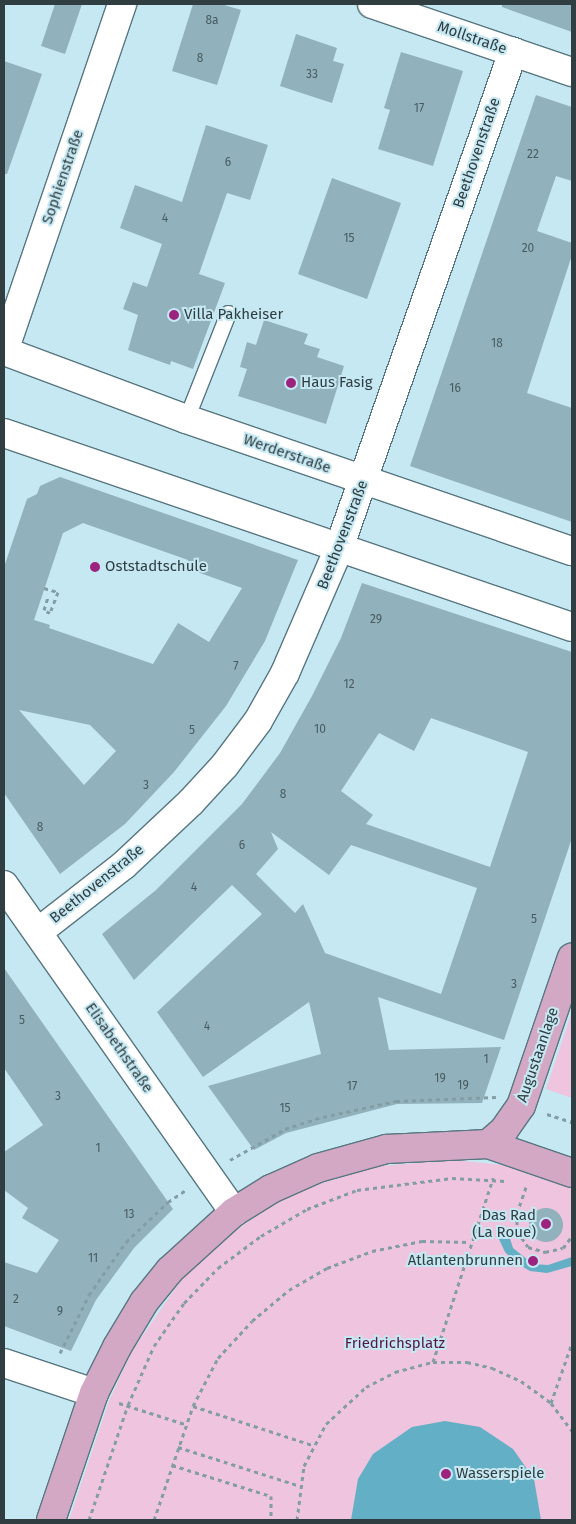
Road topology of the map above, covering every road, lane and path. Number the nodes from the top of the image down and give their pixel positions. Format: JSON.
{"nodes":[{"id":1,"x":122,"y":4,"type":"edge"},
{"id":2,"x":372,"y":4,"type":"edge"},
{"id":3,"x":513,"y":52,"type":"junction"},
{"id":4,"x":572,"y":72,"type":"edge"},
{"id":5,"x":228,"y":313,"type":"dead end"},
{"id":6,"x":4,"y":351,"type":"edge"},
{"id":7,"x":186,"y":419,"type":"junction"},
{"id":8,"x":4,"y":433,"type":"edge"},
{"id":9,"x":363,"y":480,"type":"junction"},
{"id":10,"x":339,"y":548,"type":"junction"},
{"id":11,"x":572,"y":551,"type":"edge"},
{"id":12,"x":44,"y":588,"type":"dead end"},
{"id":13,"x":48,"y":597,"type":"dead end"},
{"id":14,"x":572,"y":627,"type":"edge"},
{"id":15,"x":4,"y":885,"type":"edge"},
{"id":16,"x":38,"y":932,"type":"junction"},
{"id":17,"x":572,"y":957,"type":"edge"},
{"id":18,"x":490,"y":1095,"type":"dead end"},
{"id":19,"x":488,"y":1144,"type":"junction"},
{"id":20,"x":252,"y":1147,"type":"dead end"},
{"id":21,"x":572,"y":1173,"type":"edge"},
{"id":22,"x":493,"y":1178,"type":"junction"},
{"id":23,"x":510,"y":1182,"type":"dead end"},
{"id":24,"x":518,"y":1184,"type":"dead end"},
{"id":25,"x":526,"y":1186,"type":"junction"},
{"id":26,"x":535,"y":1189,"type":"dead end"},
{"id":27,"x":168,"y":1202,"type":"dead end"},
{"id":28,"x":234,"y":1212,"type":"junction"},
{"id":29,"x":572,"y":1236,"type":"edge"},
{"id":30,"x":470,"y":1242,"type":"junction"},
{"id":31,"x":572,"y":1343,"type":"edge"},
{"id":32,"x":62,"y":1348,"type":"dead end"},
{"id":33,"x":4,"y":1362,"type":"edge"},
{"id":34,"x":434,"y":1362,"type":"junction"},
{"id":35,"x":94,"y":1393,"type":"junction"},
{"id":36,"x":551,"y":1403,"type":"junction"},
{"id":37,"x":128,"y":1406,"type":"junction"},
{"id":38,"x":193,"y":1406,"type":"junction"},
{"id":39,"x":185,"y":1424,"type":"junction"},
{"id":40,"x":572,"y":1431,"type":"edge"},
{"id":41,"x":312,"y":1445,"type":"junction"},
{"id":42,"x":178,"y":1447,"type":"junction"},
{"id":43,"x":172,"y":1465,"type":"junction"},
{"id":44,"x":300,"y":1486,"type":"junction"},
{"id":45,"x":51,"y":1520,"type":"edge"},
{"id":46,"x":88,"y":1520,"type":"edge"},
{"id":47,"x":154,"y":1520,"type":"edge"},
{"id":48,"x":271,"y":1520,"type":"edge"},
{"id":49,"x":297,"y":1520,"type":"edge"}],
"edges":[{"from":1,"to":6,"type":"street","name":"Sophienstraße"},
{"from":2,"to":3,"type":"street","name":"Mollstraße"},
{"from":3,"to":4,"type":"street","name":"Mollstraße"},
{"from":3,"to":9,"type":"street","name":"Beethovenstraße"},
{"from":5,"to":7,"type":"lane"},
{"from":6,"to":7,"type":"street","name":"Werderstraße"},
{"from":7,"to":9,"type":"street","name":"Werderstraße"},
{"from":8,"to":10,"type":"street"},
{"from":9,"to":10,"type":"street","name":"Beethovenstraße"},
{"from":9,"to":11,"type":"street","name":"Werderstraße"},
{"from":10,"to":14,"type":"street"},
{"from":10,"to":16,"type":"street","name":"Beethovenstraße"},
{"from":12,"to":13,"type":"path"},
{"from":15,"to":16,"type":"street","name":"Elisabethstraße"},
{"from":16,"to":28,"type":"street","name":"Elisabethstraße"},
{"from":17,"to":19,"type":"main road","name":"Augustaanlage"},
{"from":18,"to":20,"type":"path"},
{"from":19,"to":21,"type":"main road"},
{"from":19,"to":28,"type":"main road"},
{"from":22,"to":23,"type":"path"},
{"from":22,"to":30,"type":"path"},
{"from":22,"to":37,"type":"path"},
{"from":24,"to":25,"type":"path"},
{"from":25,"to":26,"type":"path"},
{"from":25,"to":29,"type":"path"},
{"from":27,"to":32,"type":"path"},
{"from":28,"to":35,"type":"main road"},
{"from":30,"to":34,"type":"path"},
{"from":30,"to":38,"type":"path"},
{"from":31,"to":36,"type":"path"},
{"from":33,"to":35,"type":"street"},
{"from":34,"to":36,"type":"path"},
{"from":34,"to":41,"type":"path"},
{"from":35,"to":45,"type":"main road"},
{"from":36,"to":40,"type":"path"},
{"from":37,"to":39,"type":"path"},
{"from":37,"to":46,"type":"path"},
{"from":38,"to":39,"type":"path"},
{"from":38,"to":41,"type":"path"},
{"from":39,"to":42,"type":"path"},
{"from":41,"to":44,"type":"path"},
{"from":42,"to":43,"type":"path"},
{"from":42,"to":44,"type":"path"},
{"from":43,"to":47,"type":"path"},
{"from":43,"to":48,"type":"path"},
{"from":44,"to":49,"type":"path"}]}
